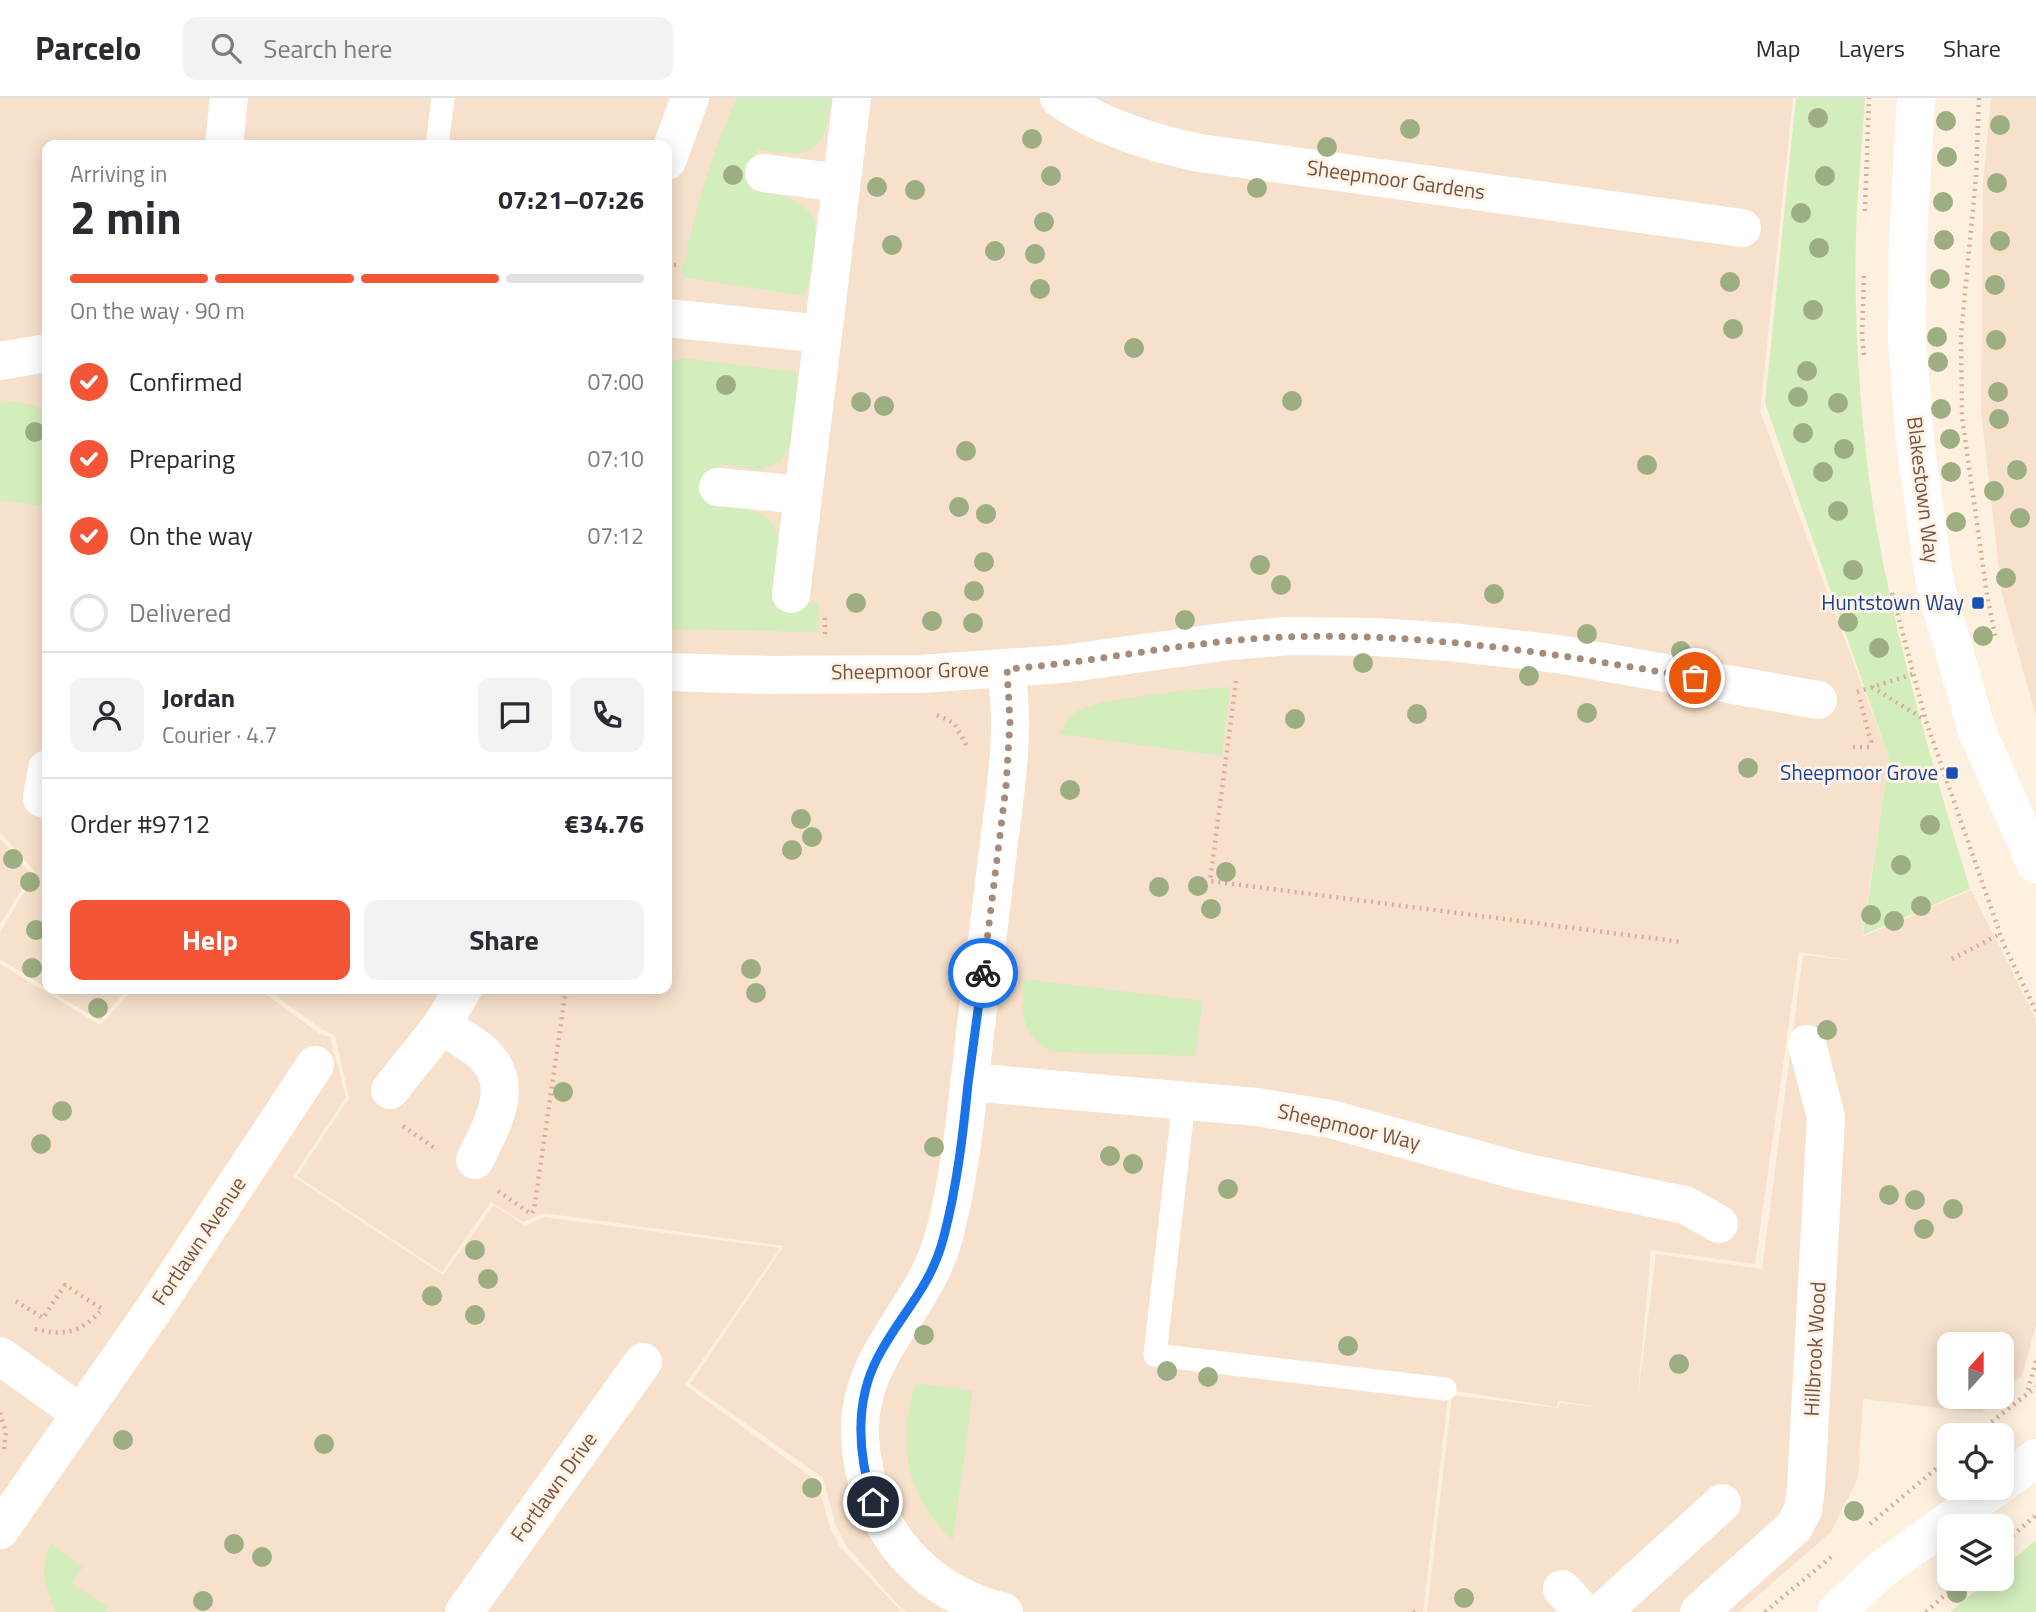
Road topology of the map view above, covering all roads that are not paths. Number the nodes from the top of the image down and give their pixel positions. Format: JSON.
{"nodes":[{"id":1,"x":229,"y":98,"type":"edge"},
{"id":2,"x":443,"y":98,"type":"edge"},
{"id":3,"x":690,"y":98,"type":"edge"},
{"id":4,"x":852,"y":98,"type":"edge"},
{"id":5,"x":1059,"y":98,"type":"edge"},
{"id":6,"x":1916,"y":98,"type":"edge"},
{"id":7,"x":225,"y":140,"type":"edge"},
{"id":8,"x":438,"y":140,"type":"edge"},
{"id":9,"x":672,"y":147,"type":"edge"},
{"id":10,"x":764,"y":173,"type":"dead end"},
{"id":11,"x":840,"y":183,"type":"junction"},
{"id":12,"x":1742,"y":228,"type":"dead end"},
{"id":13,"x":672,"y":319,"type":"edge"},
{"id":14,"x":823,"y":334,"type":"junction"},
{"id":15,"x":42,"y":354,"type":"edge"},
{"id":16,"x":0,"y":361,"type":"edge"},
{"id":17,"x":719,"y":487,"type":"dead end"},
{"id":18,"x":802,"y":495,"type":"junction"},
{"id":19,"x":791,"y":594,"type":"dead end"},
{"id":20,"x":1007,"y":669,"type":"junction"},
{"id":21,"x":672,"y":672,"type":"edge"},
{"id":22,"x":1818,"y":700,"type":"dead end"},
{"id":23,"x":2036,"y":864,"type":"edge"},
{"id":24,"x":460,"y":994,"type":"edge"},
{"id":25,"x":442,"y":1025,"type":"junction"},
{"id":26,"x":1807,"y":1044,"type":"dead end"},
{"id":27,"x":315,"y":1066,"type":"dead end"},
{"id":28,"x":969,"y":1082,"type":"junction"},
{"id":29,"x":1184,"y":1101,"type":"junction"},
{"id":30,"x":393,"y":1106,"type":"road end"},
{"id":31,"x":458,"y":1156,"type":"road end"},
{"id":32,"x":1719,"y":1224,"type":"dead end"},
{"id":33,"x":0,"y":1356,"type":"edge"},
{"id":34,"x":643,"y":1362,"type":"dead end"},
{"id":35,"x":1445,"y":1389,"type":"dead end"},
{"id":36,"x":80,"y":1413,"type":"junction"},
{"id":37,"x":2036,"y":1458,"type":"edge"},
{"id":38,"x":2014,"y":1474,"type":"edge"},
{"id":39,"x":1978,"y":1500,"type":"edge"},
{"id":40,"x":1722,"y":1503,"type":"dead end"},
{"id":41,"x":0,"y":1530,"type":"edge"},
{"id":42,"x":464,"y":1612,"type":"edge"},
{"id":43,"x":1004,"y":1612,"type":"edge"},
{"id":44,"x":1602,"y":1612,"type":"edge"},
{"id":45,"x":1699,"y":1612,"type":"edge"},
{"id":46,"x":1836,"y":1612,"type":"edge"}],
"edges":[{"from":1,"to":7,"type":"street"},
{"from":2,"to":8,"type":"lane"},
{"from":3,"to":9,"type":"street"},
{"from":4,"to":11,"type":"street"},
{"from":5,"to":12,"type":"street","name":"Sheepmoor Gardens"},
{"from":6,"to":23,"type":"street","name":"Blakestown Way"},
{"from":10,"to":11,"type":"street"},
{"from":11,"to":14,"type":"street"},
{"from":13,"to":14,"type":"street"},
{"from":14,"to":18,"type":"street"},
{"from":15,"to":16,"type":"street"},
{"from":17,"to":18,"type":"street"},
{"from":18,"to":19,"type":"street"},
{"from":20,"to":21,"type":"street","name":"Sheepmoor Grove"},
{"from":20,"to":22,"type":"street","name":"Sheepmoor Grove"},
{"from":20,"to":28,"type":"street"},
{"from":24,"to":25,"type":"street"},
{"from":25,"to":30,"type":"street"},
{"from":25,"to":31,"type":"street"},
{"from":26,"to":45,"type":"street","name":"Hillbrook Wood"},
{"from":27,"to":36,"type":"street","name":"Fortlawn Avenue"},
{"from":28,"to":29,"type":"street","name":"Sheepmoor Way"},
{"from":28,"to":43,"type":"street"},
{"from":29,"to":32,"type":"street","name":"Sheepmoor Way"},
{"from":29,"to":35,"type":"lane"},
{"from":33,"to":36,"type":"street"},
{"from":34,"to":42,"type":"street","name":"Fortlawn Drive"},
{"from":36,"to":41,"type":"street","name":"Fortlawn Avenue"},
{"from":37,"to":38,"type":"street"},
{"from":39,"to":46,"type":"street"},
{"from":40,"to":44,"type":"street"}]}
